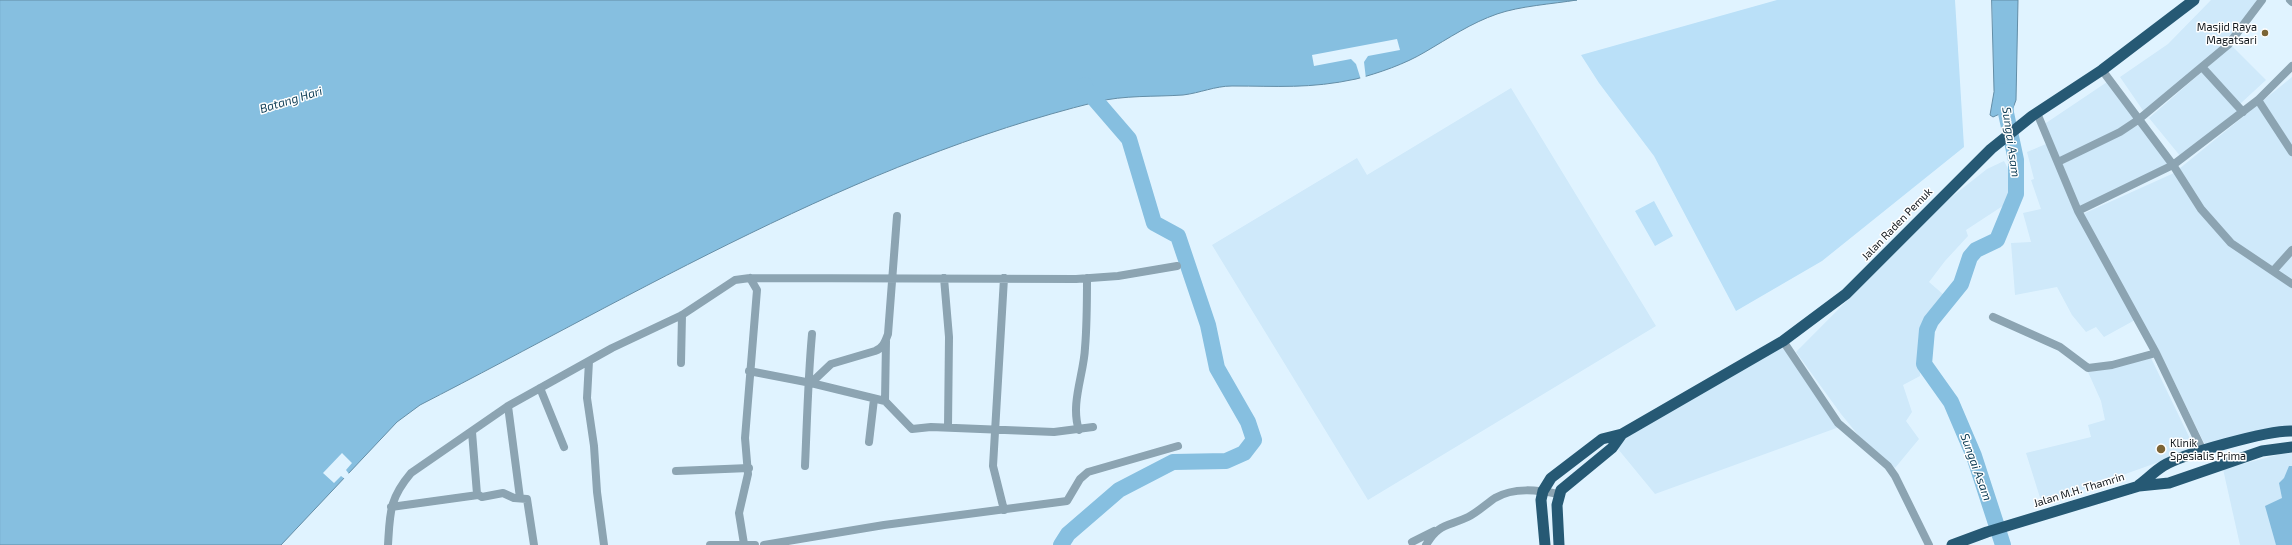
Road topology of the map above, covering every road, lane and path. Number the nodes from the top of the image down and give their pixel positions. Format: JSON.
{"nodes":[{"id":1,"x":2185,"y":0,"type":"edge"},
{"id":2,"x":2194,"y":0,"type":"edge"},
{"id":3,"x":2262,"y":0,"type":"edge"},
{"id":4,"x":2177,"y":13,"type":"junction"},
{"id":5,"x":2292,"y":66,"type":"edge"},
{"id":6,"x":2202,"y":67,"type":"junction"},
{"id":7,"x":2102,"y":70,"type":"junction"},
{"id":8,"x":2258,"y":100,"type":"junction"},
{"id":9,"x":2243,"y":112,"type":"junction"},
{"id":10,"x":2035,"y":114,"type":"junction"},
{"id":11,"x":2138,"y":120,"type":"junction"},
{"id":12,"x":2291,"y":149,"type":"edge"},
{"id":13,"x":2058,"y":162,"type":"junction"},
{"id":14,"x":2173,"y":166,"type":"junction"},
{"id":15,"x":2078,"y":211,"type":"junction"},
{"id":16,"x":897,"y":216,"type":"dead end"},
{"id":17,"x":2292,"y":250,"type":"edge"},
{"id":18,"x":1177,"y":266,"type":"dead end"},
{"id":19,"x":2274,"y":270,"type":"junction"},
{"id":20,"x":750,"y":278,"type":"junction"},
{"id":21,"x":892,"y":278,"type":"junction"},
{"id":22,"x":944,"y":278,"type":"junction"},
{"id":23,"x":1004,"y":278,"type":"junction"},
{"id":24,"x":1087,"y":278,"type":"junction"},
{"id":25,"x":2292,"y":284,"type":"edge"},
{"id":26,"x":682,"y":315,"type":"junction"},
{"id":27,"x":1993,"y":317,"type":"dead end"},
{"id":28,"x":812,"y":334,"type":"dead end"},
{"id":29,"x":886,"y":339,"type":"junction"},
{"id":30,"x":1783,"y":341,"type":"junction"},
{"id":31,"x":2156,"y":353,"type":"junction"},
{"id":32,"x":589,"y":361,"type":"junction"},
{"id":33,"x":681,"y":363,"type":"dead end"},
{"id":34,"x":750,"y":371,"type":"junction"},
{"id":35,"x":809,"y":382,"type":"junction"},
{"id":36,"x":540,"y":388,"type":"junction"},
{"id":37,"x":874,"y":399,"type":"junction"},
{"id":38,"x":885,"y":400,"type":"junction"},
{"id":39,"x":508,"y":406,"type":"junction"},
{"id":40,"x":948,"y":427,"type":"junction"},
{"id":41,"x":1093,"y":427,"type":"dead end"},
{"id":42,"x":996,"y":429,"type":"junction"},
{"id":43,"x":1079,"y":430,"type":"junction"},
{"id":44,"x":2292,"y":430,"type":"edge"},
{"id":45,"x":472,"y":432,"type":"junction"},
{"id":46,"x":1622,"y":434,"type":"junction"},
{"id":47,"x":869,"y":442,"type":"dead end"},
{"id":48,"x":1178,"y":446,"type":"dead end"},
{"id":49,"x":2292,"y":447,"type":"edge"},
{"id":50,"x":564,"y":448,"type":"dead end"},
{"id":51,"x":2203,"y":451,"type":"junction"},
{"id":52,"x":805,"y":466,"type":"dead end"},
{"id":53,"x":749,"y":468,"type":"junction"},
{"id":54,"x":676,"y":471,"type":"dead end"},
{"id":55,"x":2139,"y":486,"type":"junction"},
{"id":56,"x":1543,"y":491,"type":"junction"},
{"id":57,"x":1558,"y":494,"type":"junction"},
{"id":58,"x":478,"y":495,"type":"junction"},
{"id":59,"x":520,"y":498,"type":"junction"},
{"id":60,"x":390,"y":507,"type":"junction"},
{"id":61,"x":1004,"y":510,"type":"junction"},
{"id":62,"x":1436,"y":530,"type":"junction"},
{"id":63,"x":1412,"y":542,"type":"dead end"},
{"id":64,"x":744,"y":544,"type":"edge"},
{"id":65,"x":388,"y":545,"type":"edge"},
{"id":66,"x":534,"y":545,"type":"edge"},
{"id":67,"x":604,"y":545,"type":"edge"},
{"id":68,"x":710,"y":545,"type":"edge"},
{"id":69,"x":755,"y":545,"type":"edge"},
{"id":70,"x":764,"y":545,"type":"edge"},
{"id":71,"x":1426,"y":545,"type":"edge"},
{"id":72,"x":1545,"y":545,"type":"edge"},
{"id":73,"x":1559,"y":545,"type":"edge"},
{"id":74,"x":1929,"y":545,"type":"edge"},
{"id":75,"x":1952,"y":545,"type":"edge"}],
"edges":[{"from":1,"to":4,"type":"highway","name":"Jalan Raden Pemuk"},
{"from":2,"to":4,"type":"highway","name":"Jalan Raden Pemuk"},
{"from":3,"to":6,"type":"street"},
{"from":4,"to":7,"type":"highway","name":"Jalan Raden Pemuk"},
{"from":5,"to":8,"type":"street"},
{"from":6,"to":9,"type":"street"},
{"from":6,"to":11,"type":"street"},
{"from":7,"to":10,"type":"highway","name":"Jalan Raden Pemuk"},
{"from":7,"to":11,"type":"street"},
{"from":8,"to":9,"type":"street"},
{"from":8,"to":12,"type":"street"},
{"from":9,"to":14,"type":"street"},
{"from":10,"to":13,"type":"street"},
{"from":10,"to":30,"type":"highway","name":"Jalan Raden Pemuk"},
{"from":11,"to":13,"type":"street"},
{"from":11,"to":14,"type":"street"},
{"from":13,"to":15,"type":"street"},
{"from":14,"to":15,"type":"street"},
{"from":14,"to":19,"type":"street"},
{"from":15,"to":31,"type":"street"},
{"from":16,"to":21,"type":"street"},
{"from":17,"to":19,"type":"street"},
{"from":18,"to":24,"type":"street"},
{"from":19,"to":25,"type":"street"},
{"from":20,"to":21,"type":"street"},
{"from":20,"to":26,"type":"street"},
{"from":20,"to":34,"type":"street"},
{"from":21,"to":22,"type":"street"},
{"from":21,"to":29,"type":"street"},
{"from":22,"to":23,"type":"street"},
{"from":22,"to":40,"type":"street"},
{"from":23,"to":24,"type":"street"},
{"from":23,"to":42,"type":"street"},
{"from":24,"to":43,"type":"street"},
{"from":26,"to":32,"type":"street"},
{"from":26,"to":33,"type":"street"},
{"from":27,"to":31,"type":"street"},
{"from":28,"to":35,"type":"street"},
{"from":29,"to":35,"type":"street"},
{"from":29,"to":38,"type":"street"},
{"from":30,"to":46,"type":"highway","name":"Jalan Raden Pemuk"},
{"from":30,"to":74,"type":"street"},
{"from":31,"to":51,"type":"street"},
{"from":32,"to":36,"type":"street"},
{"from":32,"to":67,"type":"street"},
{"from":34,"to":35,"type":"street"},
{"from":34,"to":53,"type":"street"},
{"from":35,"to":37,"type":"street"},
{"from":35,"to":52,"type":"street"},
{"from":36,"to":39,"type":"street"},
{"from":36,"to":50,"type":"street"},
{"from":37,"to":38,"type":"street"},
{"from":37,"to":47,"type":"street"},
{"from":38,"to":40,"type":"street"},
{"from":39,"to":45,"type":"street"},
{"from":39,"to":59,"type":"street"},
{"from":40,"to":42,"type":"street"},
{"from":41,"to":43,"type":"street"},
{"from":42,"to":43,"type":"street"},
{"from":42,"to":61,"type":"street"},
{"from":44,"to":51,"type":"highway","name":"Jalan M.H. Thamrin"},
{"from":45,"to":58,"type":"street"},
{"from":45,"to":60,"type":"street"},
{"from":46,"to":56,"type":"highway","name":"Jalan Raden Pemuk"},
{"from":46,"to":57,"type":"highway","name":"Jalan Raden Pemuk"},
{"from":48,"to":61,"type":"street"},
{"from":49,"to":55,"type":"highway","name":"Jalan M.H. Thamrin"},
{"from":51,"to":55,"type":"highway","name":"Jalan M.H. Thamrin"},
{"from":53,"to":54,"type":"street"},
{"from":53,"to":64,"type":"street"},
{"from":55,"to":75,"type":"highway","name":"Jalan M.H. Thamrin"},
{"from":56,"to":57,"type":"street"},
{"from":56,"to":62,"type":"street"},
{"from":56,"to":72,"type":"highway"},
{"from":57,"to":73,"type":"highway"},
{"from":58,"to":59,"type":"street"},
{"from":58,"to":60,"type":"street"},
{"from":59,"to":66,"type":"street"},
{"from":60,"to":65,"type":"street"},
{"from":61,"to":70,"type":"street"},
{"from":62,"to":63,"type":"street"},
{"from":62,"to":71,"type":"street"},
{"from":64,"to":68,"type":"street"},
{"from":64,"to":69,"type":"street"}]}
